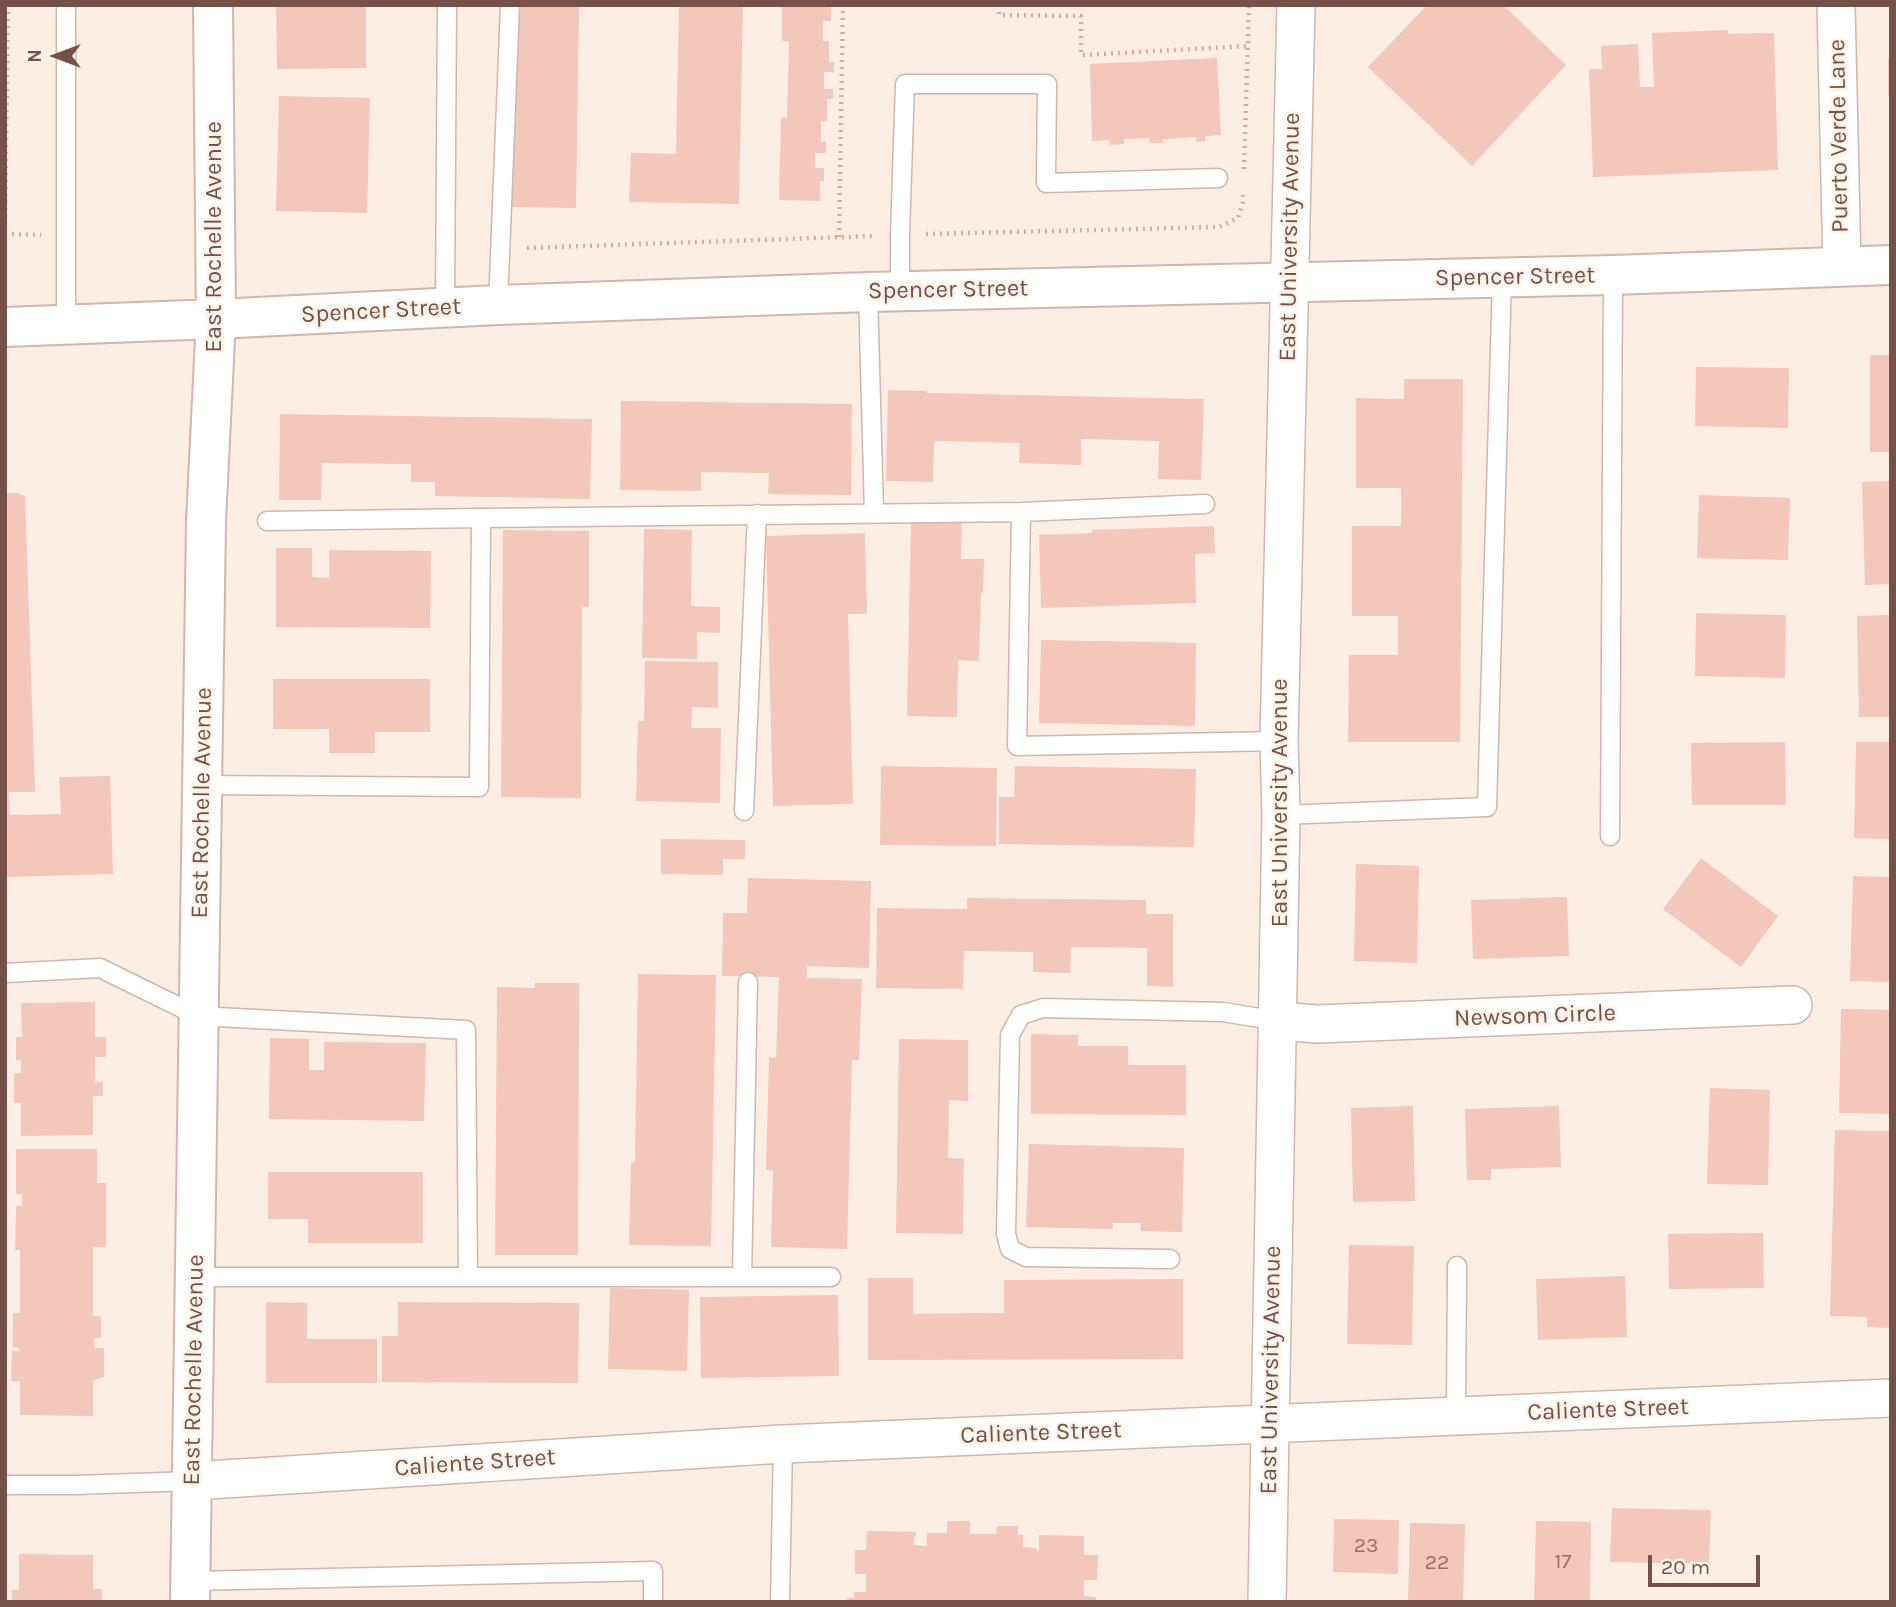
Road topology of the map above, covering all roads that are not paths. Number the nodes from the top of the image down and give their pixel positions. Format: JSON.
{"nodes":[{"id":1,"x":66,"y":5,"type":"edge"},
{"id":2,"x":213,"y":5,"type":"edge"},
{"id":3,"x":447,"y":5,"type":"edge"},
{"id":4,"x":510,"y":5,"type":"edge"},
{"id":5,"x":1296,"y":5,"type":"edge"},
{"id":6,"x":1836,"y":5,"type":"edge"},
{"id":7,"x":1218,"y":178,"type":"dead end"},
{"id":8,"x":1891,"y":265,"type":"edge"},
{"id":9,"x":1842,"y":266,"type":"junction"},
{"id":10,"x":1613,"y":275,"type":"junction"},
{"id":11,"x":1502,"y":277,"type":"junction"},
{"id":12,"x":1288,"y":282,"type":"junction"},
{"id":13,"x":884,"y":292,"type":"junction"},
{"id":14,"x":498,"y":305,"type":"junction"},
{"id":15,"x":445,"y":307,"type":"junction"},
{"id":16,"x":216,"y":319,"type":"junction"},
{"id":17,"x":66,"y":324,"type":"junction"},
{"id":18,"x":5,"y":327,"type":"edge"},
{"id":19,"x":1205,"y":504,"type":"dead end"},
{"id":20,"x":1021,"y":512,"type":"junction"},
{"id":21,"x":874,"y":513,"type":"junction"},
{"id":22,"x":757,"y":514,"type":"junction"},
{"id":23,"x":481,"y":518,"type":"junction"},
{"id":24,"x":267,"y":521,"type":"dead end"},
{"id":25,"x":1279,"y":741,"type":"junction"},
{"id":26,"x":202,"y":785,"type":"junction"},
{"id":27,"x":744,"y":811,"type":"dead end"},
{"id":28,"x":1281,"y":815,"type":"junction"},
{"id":29,"x":1610,"y":836,"type":"dead end"},
{"id":30,"x":5,"y":973,"type":"edge"},
{"id":31,"x":748,"y":982,"type":"dead end"},
{"id":32,"x":1793,"y":1005,"type":"dead end"},
{"id":33,"x":198,"y":1016,"type":"junction"},
{"id":34,"x":1278,"y":1021,"type":"junction"},
{"id":35,"x":1170,"y":1259,"type":"dead end"},
{"id":36,"x":1457,"y":1266,"type":"dead end"},
{"id":37,"x":195,"y":1277,"type":"junction"},
{"id":38,"x":468,"y":1277,"type":"junction"},
{"id":39,"x":742,"y":1277,"type":"junction"},
{"id":40,"x":831,"y":1277,"type":"dead end"},
{"id":41,"x":1891,"y":1398,"type":"edge"},
{"id":42,"x":1456,"y":1416,"type":"junction"},
{"id":43,"x":1270,"y":1424,"type":"junction"},
{"id":44,"x":782,"y":1444,"type":"junction"},
{"id":45,"x":192,"y":1481,"type":"junction"},
{"id":46,"x":5,"y":1485,"type":"edge"},
{"id":47,"x":190,"y":1591,"type":"edge"},
{"id":48,"x":653,"y":1602,"type":"edge"},
{"id":49,"x":780,"y":1602,"type":"edge"},
{"id":50,"x":1267,"y":1602,"type":"edge"}],
"edges":[{"from":1,"to":17,"type":"lane"},
{"from":2,"to":16,"type":"street","name":"East Rochelle Avenue"},
{"from":3,"to":15,"type":"lane"},
{"from":4,"to":14,"type":"lane"},
{"from":5,"to":12,"type":"street","name":"East University Avenue"},
{"from":6,"to":9,"type":"street","name":"Puerto Verde Lane"},
{"from":7,"to":13,"type":"lane"},
{"from":8,"to":9,"type":"street","name":"Spencer Street"},
{"from":9,"to":10,"type":"street","name":"Spencer Street"},
{"from":10,"to":11,"type":"street","name":"Spencer Street"},
{"from":10,"to":29,"type":"lane"},
{"from":11,"to":12,"type":"street","name":"Spencer Street"},
{"from":11,"to":28,"type":"lane"},
{"from":12,"to":13,"type":"street","name":"Spencer Street"},
{"from":12,"to":25,"type":"street","name":"East University Avenue"},
{"from":13,"to":14,"type":"street","name":"Spencer Street"},
{"from":13,"to":21,"type":"lane"},
{"from":14,"to":15,"type":"street","name":"Spencer Street"},
{"from":15,"to":16,"type":"street","name":"Spencer Street"},
{"from":16,"to":17,"type":"street","name":"Spencer Street"},
{"from":16,"to":26,"type":"street","name":"East Rochelle Avenue"},
{"from":17,"to":18,"type":"street","name":"Spencer Street"},
{"from":19,"to":20,"type":"lane"},
{"from":20,"to":21,"type":"lane"},
{"from":20,"to":25,"type":"lane"},
{"from":21,"to":22,"type":"lane"},
{"from":22,"to":23,"type":"lane"},
{"from":22,"to":27,"type":"lane"},
{"from":23,"to":24,"type":"lane"},
{"from":23,"to":26,"type":"lane"},
{"from":25,"to":28,"type":"street","name":"East University Avenue"},
{"from":26,"to":33,"type":"street","name":"East Rochelle Avenue"},
{"from":28,"to":34,"type":"street","name":"East University Avenue"},
{"from":30,"to":33,"type":"lane"},
{"from":31,"to":39,"type":"lane"},
{"from":32,"to":34,"type":"street","name":"Newsom Circle"},
{"from":33,"to":37,"type":"street","name":"East Rochelle Avenue"},
{"from":33,"to":38,"type":"lane"},
{"from":34,"to":35,"type":"lane"},
{"from":34,"to":43,"type":"street","name":"East University Avenue"},
{"from":36,"to":42,"type":"lane"},
{"from":37,"to":38,"type":"lane"},
{"from":37,"to":45,"type":"street","name":"East Rochelle Avenue"},
{"from":38,"to":39,"type":"lane"},
{"from":39,"to":40,"type":"lane"},
{"from":41,"to":42,"type":"street","name":"Caliente Street"},
{"from":42,"to":43,"type":"street","name":"Caliente Street"},
{"from":43,"to":44,"type":"street","name":"Caliente Street"},
{"from":43,"to":50,"type":"street","name":"East University Avenue"},
{"from":44,"to":45,"type":"street","name":"Caliente Street"},
{"from":44,"to":49,"type":"lane"},
{"from":45,"to":46,"type":"lane"},
{"from":45,"to":47,"type":"street","name":"East Rochelle Avenue"},
{"from":47,"to":48,"type":"lane"}]}
